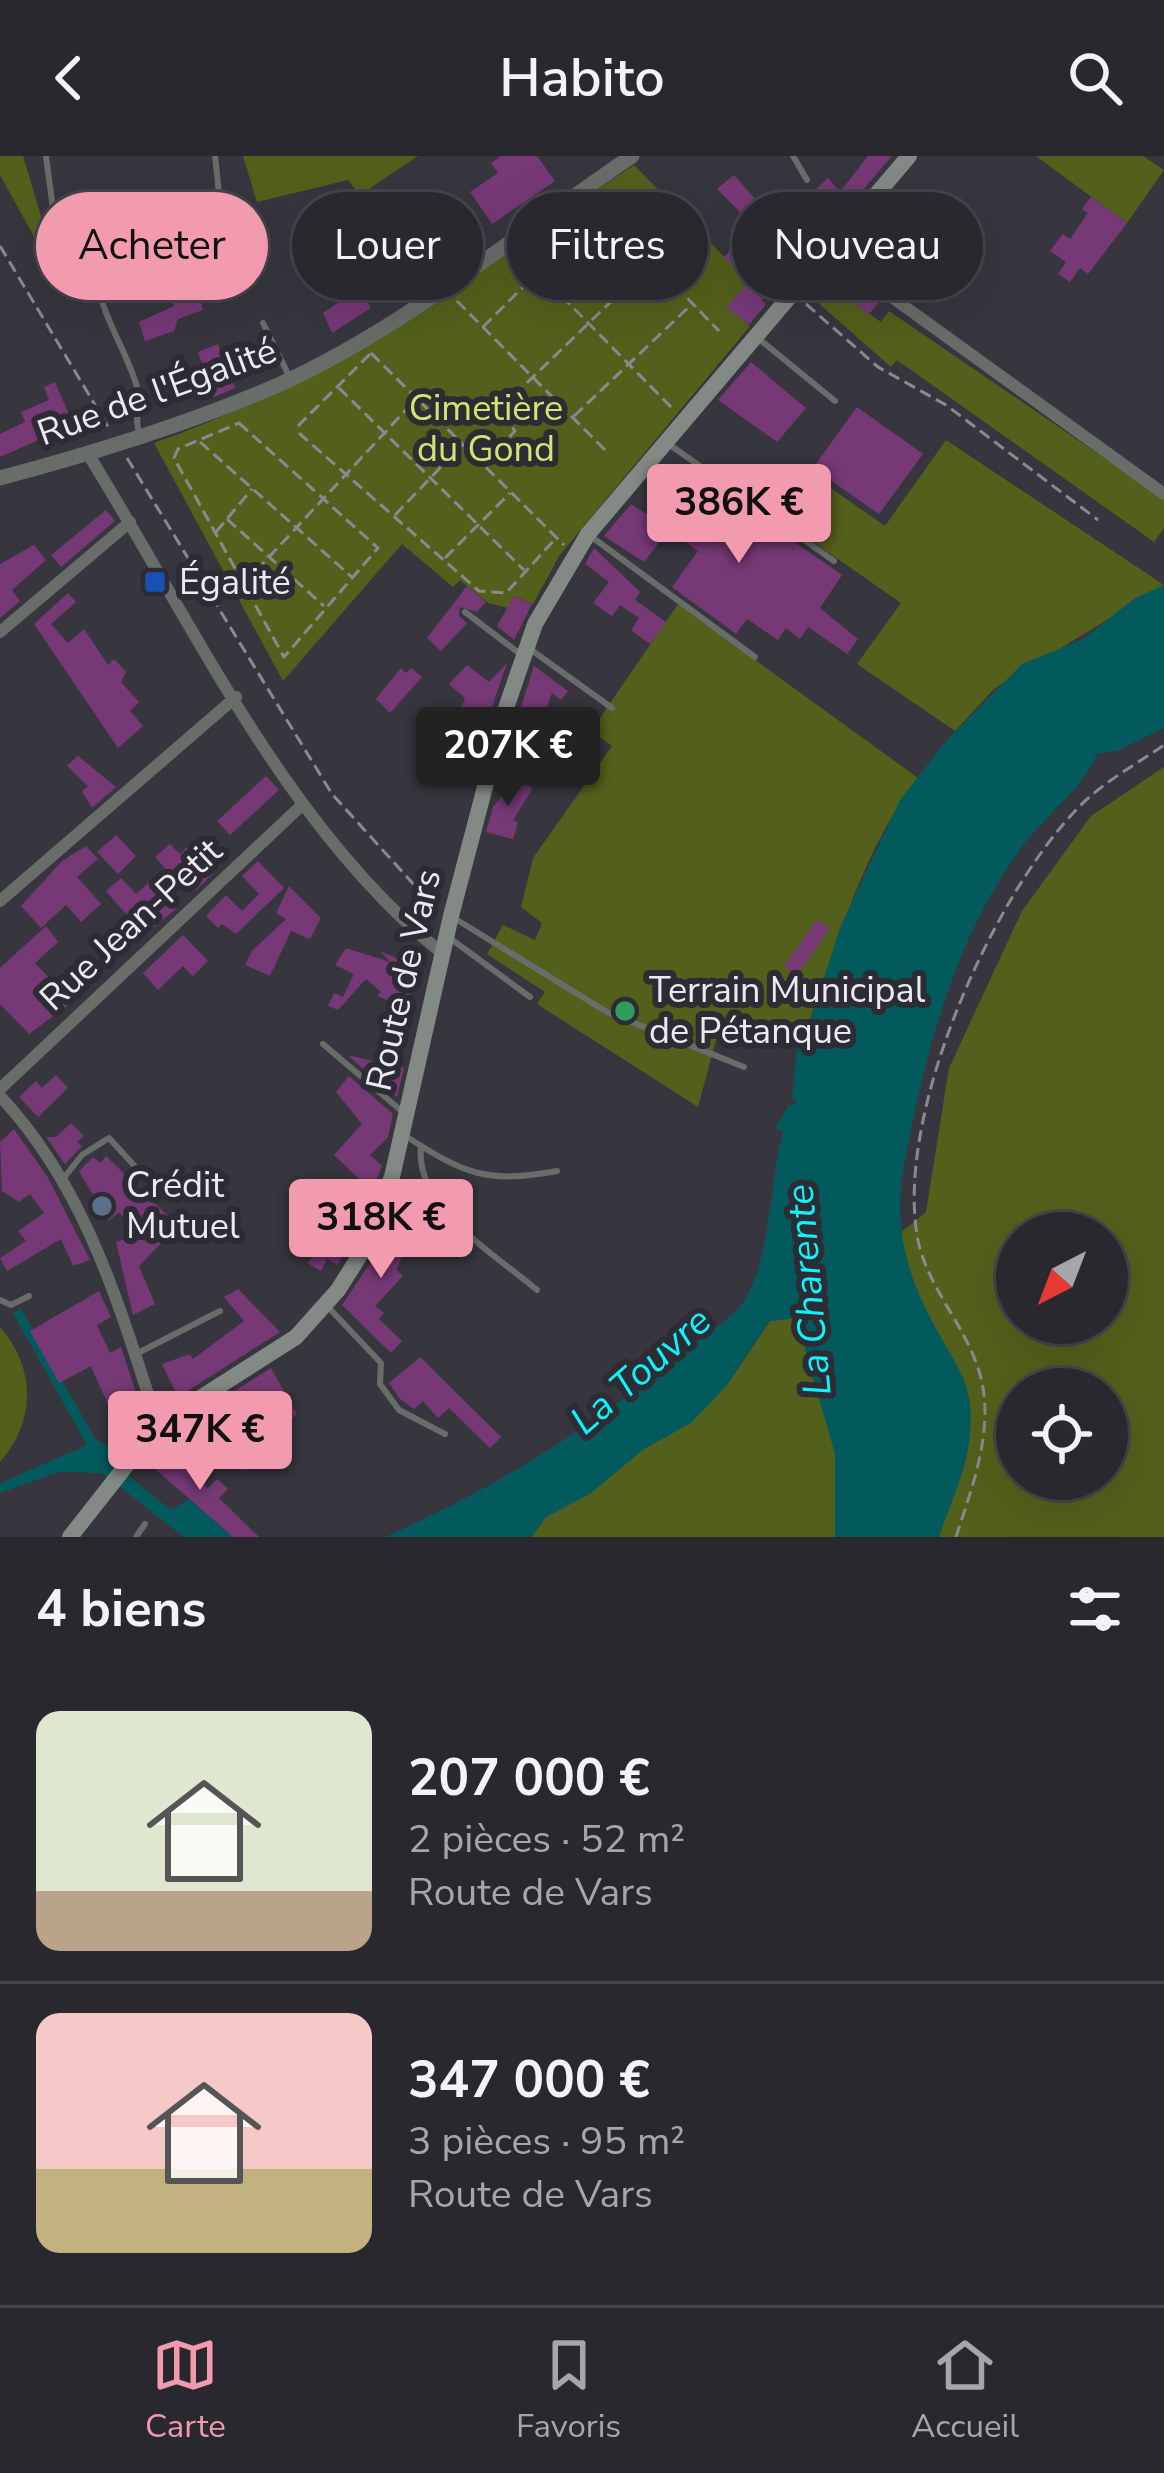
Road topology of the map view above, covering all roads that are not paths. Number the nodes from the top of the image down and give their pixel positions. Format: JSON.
{"nodes":[{"id":1,"x":46,"y":156,"type":"edge"},
{"id":2,"x":215,"y":156,"type":"edge"},
{"id":3,"x":632,"y":156,"type":"edge"},
{"id":4,"x":794,"y":156,"type":"edge"},
{"id":5,"x":909,"y":156,"type":"edge"},
{"id":6,"x":807,"y":180,"type":"dead end"},
{"id":7,"x":51,"y":192,"type":"edge"},
{"id":8,"x":219,"y":192,"type":"edge"},
{"id":9,"x":878,"y":192,"type":"edge"},
{"id":10,"x":99,"y":300,"type":"edge"},
{"id":11,"x":787,"y":300,"type":"edge"},
{"id":12,"x":896,"y":300,"type":"edge"},
{"id":13,"x":263,"y":323,"type":"dead end"},
{"id":14,"x":756,"y":337,"type":"junction"},
{"id":15,"x":290,"y":378,"type":"junction"},
{"id":16,"x":835,"y":401,"type":"dead end"},
{"id":17,"x":140,"y":436,"type":"junction"},
{"id":18,"x":667,"y":443,"type":"junction"},
{"id":19,"x":88,"y":454,"type":"junction"},
{"id":20,"x":0,"y":478,"type":"edge"},
{"id":21,"x":1164,"y":494,"type":"edge"},
{"id":22,"x":130,"y":522,"type":"junction"},
{"id":23,"x":588,"y":534,"type":"junction"},
{"id":24,"x":834,"y":561,"type":"dead end"},
{"id":25,"x":465,"y":612,"type":"dead end"},
{"id":26,"x":0,"y":632,"type":"edge"},
{"id":27,"x":525,"y":652,"type":"junction"},
{"id":28,"x":755,"y":657,"type":"dead end"},
{"id":29,"x":236,"y":698,"type":"junction"},
{"id":30,"x":612,"y":708,"type":"dead end"},
{"id":31,"x":302,"y":806,"type":"junction"},
{"id":32,"x":0,"y":901,"type":"edge"},
{"id":33,"x":451,"y":916,"type":"junction"},
{"id":34,"x":444,"y":945,"type":"junction"},
{"id":35,"x":530,"y":997,"type":"dead end"},
{"id":36,"x":323,"y":1044,"type":"dead end"},
{"id":37,"x":744,"y":1066,"type":"dead end"},
{"id":38,"x":2,"y":1099,"type":"edge"},
{"id":39,"x":405,"y":1125,"type":"junction"},
{"id":40,"x":421,"y":1146,"type":"junction"},
{"id":41,"x":557,"y":1171,"type":"dead end"},
{"id":42,"x":142,"y":1173,"type":"dead end"},
{"id":43,"x":63,"y":1179,"type":"junction"},
{"id":44,"x":537,"y":1290,"type":"dead end"},
{"id":45,"x":29,"y":1297,"type":"dead end"},
{"id":46,"x":0,"y":1300,"type":"edge"},
{"id":47,"x":326,"y":1305,"type":"junction"},
{"id":48,"x":220,"y":1311,"type":"dead end"},
{"id":49,"x":136,"y":1354,"type":"junction"},
{"id":50,"x":158,"y":1426,"type":"junction"},
{"id":51,"x":445,"y":1434,"type":"dead end"},
{"id":52,"x":145,"y":1524,"type":"dead end"},
{"id":53,"x":79,"y":1534,"type":"edge"},
{"id":54,"x":136,"y":1537,"type":"edge"}],
"edges":[{"from":1,"to":7,"type":"lane"},
{"from":2,"to":8,"type":"lane"},
{"from":3,"to":15,"type":"street","name":"Rue de l'Égalité"},
{"from":4,"to":6,"type":"lane"},
{"from":5,"to":9,"type":"main road","name":"Route de Vars"},
{"from":10,"to":17,"type":"lane"},
{"from":11,"to":14,"type":"main road","name":"Route de Vars"},
{"from":12,"to":21,"type":"street"},
{"from":13,"to":15,"type":"lane"},
{"from":14,"to":16,"type":"lane"},
{"from":14,"to":18,"type":"main road","name":"Route de Vars"},
{"from":15,"to":17,"type":"street","name":"Rue de l'Égalité"},
{"from":17,"to":19,"type":"street","name":"Rue de l'Égalité"},
{"from":18,"to":23,"type":"main road","name":"Route de Vars"},
{"from":18,"to":24,"type":"lane"},
{"from":19,"to":20,"type":"street","name":"Rue de l'Égalité"},
{"from":19,"to":22,"type":"street"},
{"from":22,"to":26,"type":"street"},
{"from":22,"to":29,"type":"street"},
{"from":23,"to":27,"type":"main road","name":"Route de Vars"},
{"from":23,"to":28,"type":"lane"},
{"from":25,"to":27,"type":"lane"},
{"from":27,"to":30,"type":"lane"},
{"from":27,"to":33,"type":"main road","name":"Route de Vars"},
{"from":29,"to":31,"type":"street"},
{"from":29,"to":32,"type":"street"},
{"from":31,"to":34,"type":"street"},
{"from":31,"to":38,"type":"street","name":"Rue Jean-Petit"},
{"from":33,"to":34,"type":"main road","name":"Route de Vars"},
{"from":33,"to":37,"type":"lane"},
{"from":34,"to":35,"type":"lane"},
{"from":34,"to":39,"type":"main road","name":"Route de Vars"},
{"from":36,"to":39,"type":"lane"},
{"from":38,"to":43,"type":"street"},
{"from":39,"to":40,"type":"lane"},
{"from":39,"to":47,"type":"main road","name":"Route de Vars"},
{"from":40,"to":41,"type":"lane"},
{"from":40,"to":44,"type":"lane"},
{"from":42,"to":43,"type":"lane"},
{"from":43,"to":49,"type":"street"},
{"from":45,"to":46,"type":"lane"},
{"from":47,"to":50,"type":"main road","name":"Route de Vars"},
{"from":47,"to":51,"type":"lane"},
{"from":48,"to":49,"type":"lane"},
{"from":49,"to":50,"type":"street"},
{"from":50,"to":53,"type":"main road","name":"Route de Vars"},
{"from":52,"to":54,"type":"lane"}]}
